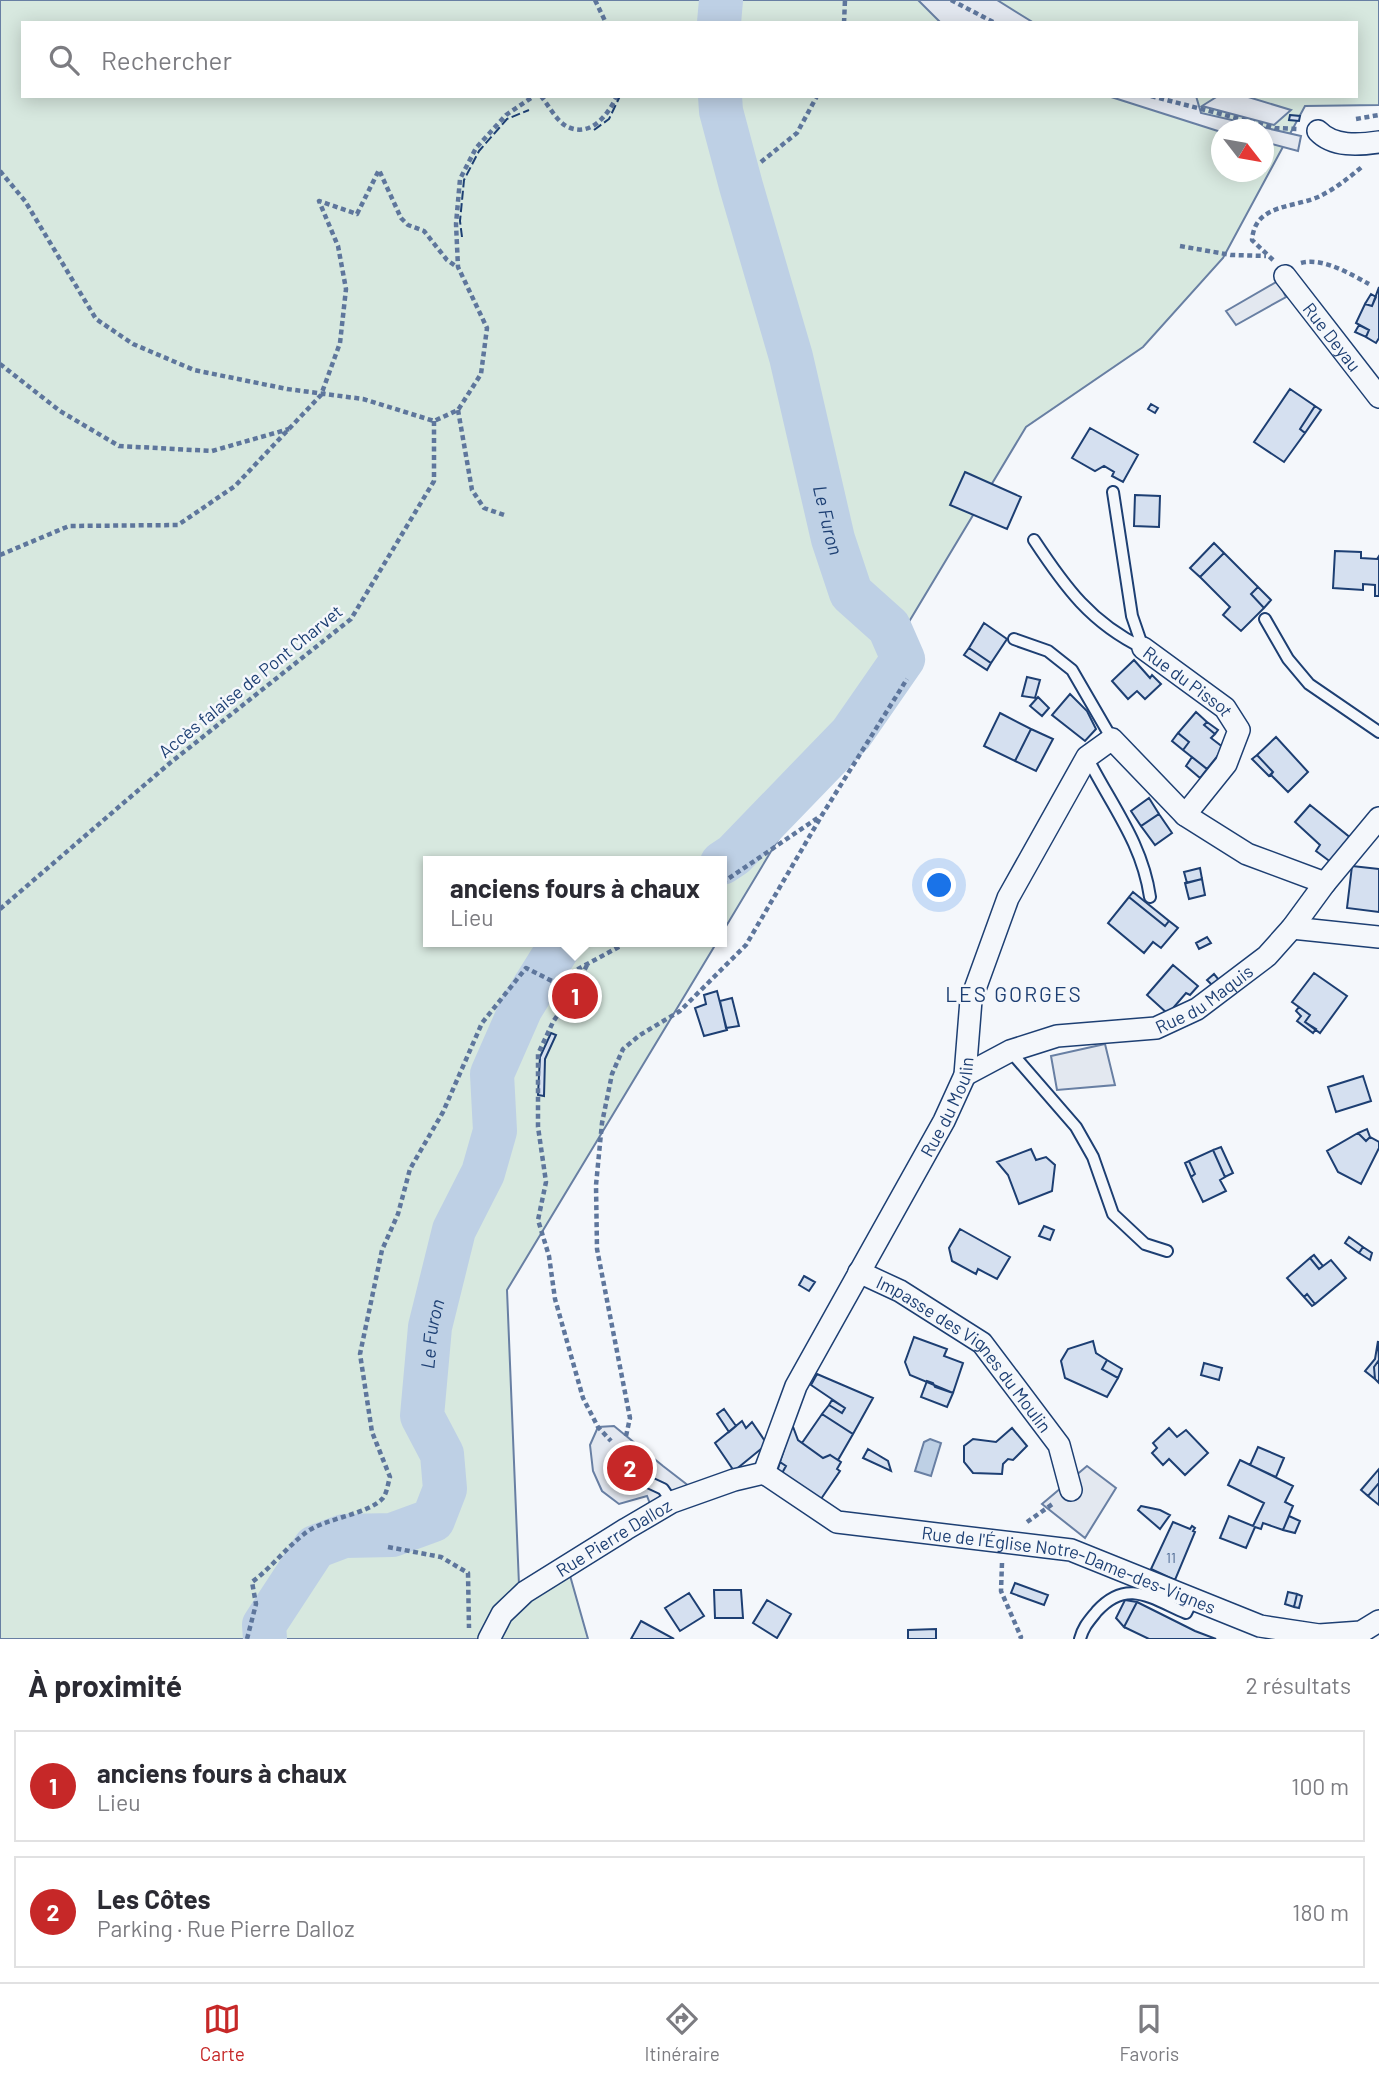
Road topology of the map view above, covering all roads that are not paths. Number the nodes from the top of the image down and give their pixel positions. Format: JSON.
{"nodes":[{"id":1,"x":1318,"y":131,"type":"road end"},
{"id":2,"x":1374,"y":150,"type":"edge"},
{"id":3,"x":1285,"y":276,"type":"road end"},
{"id":4,"x":1379,"y":397,"type":"edge"},
{"id":5,"x":1113,"y":492,"type":"dead end"},
{"id":6,"x":1034,"y":540,"type":"dead end"},
{"id":7,"x":1265,"y":619,"type":"dead end"},
{"id":8,"x":1014,"y":639,"type":"dead end"},
{"id":9,"x":1143,"y":648,"type":"junction"},
{"id":10,"x":1379,"y":732,"type":"edge"},
{"id":11,"x":1112,"y":739,"type":"junction"},
{"id":12,"x":1087,"y":757,"type":"junction"},
{"id":13,"x":1185,"y":815,"type":"junction"},
{"id":14,"x":1379,"y":818,"type":"edge"},
{"id":15,"x":1325,"y":883,"type":"junction"},
{"id":16,"x":1150,"y":897,"type":"dead end"},
{"id":17,"x":1292,"y":928,"type":"junction"},
{"id":18,"x":1379,"y":937,"type":"edge"},
{"id":19,"x":1010,"y":1051,"type":"junction"},
{"id":20,"x":965,"y":1074,"type":"junction"},
{"id":21,"x":1167,"y":1251,"type":"dead end"},
{"id":22,"x":859,"y":1272,"type":"junction"},
{"id":23,"x":621,"y":1451,"type":"road end"},
{"id":24,"x":764,"y":1473,"type":"junction"},
{"id":25,"x":1071,"y":1490,"type":"dead end"},
{"id":26,"x":672,"y":1502,"type":"junction"},
{"id":27,"x":1193,"y":1599,"type":"junction"},
{"id":28,"x":1379,"y":1621,"type":"edge"},
{"id":29,"x":489,"y":1639,"type":"edge"},
{"id":30,"x":1080,"y":1639,"type":"edge"}],
"edges":[{"from":1,"to":2,"type":"street"},
{"from":3,"to":4,"type":"street","name":"Rue Deyau"},
{"from":5,"to":9,"type":"lane","name":"Rue du Pissot"},
{"from":6,"to":9,"type":"lane"},
{"from":7,"to":10,"type":"lane"},
{"from":8,"to":11,"type":"lane"},
{"from":9,"to":13,"type":"street","name":"Rue du Pissot"},
{"from":11,"to":12,"type":"street","name":"Rue du Moulin"},
{"from":11,"to":13,"type":"street"},
{"from":12,"to":16,"type":"lane"},
{"from":12,"to":20,"type":"street","name":"Rue du Moulin"},
{"from":13,"to":15,"type":"street"},
{"from":14,"to":15,"type":"street","name":"Rue du Maquis"},
{"from":15,"to":17,"type":"street","name":"Rue du Maquis"},
{"from":17,"to":18,"type":"street"},
{"from":17,"to":19,"type":"street","name":"Rue du Maquis"},
{"from":19,"to":20,"type":"street","name":"Rue du Maquis"},
{"from":19,"to":21,"type":"lane"},
{"from":20,"to":22,"type":"street","name":"Rue du Moulin"},
{"from":22,"to":24,"type":"street","name":"Rue du Moulin"},
{"from":22,"to":25,"type":"street","name":"Impasse des Vignes du Moulin"},
{"from":23,"to":26,"type":"lane"},
{"from":24,"to":26,"type":"street","name":"Rue Pierre Dalloz"},
{"from":24,"to":27,"type":"street","name":"Rue de l'Église Notre-Dame-des-Vignes"},
{"from":26,"to":29,"type":"street","name":"Rue Pierre Dalloz"},
{"from":27,"to":28,"type":"street","name":"Rue de l'Église Notre-Dame-des-Vignes"},
{"from":27,"to":30,"type":"lane"}]}
